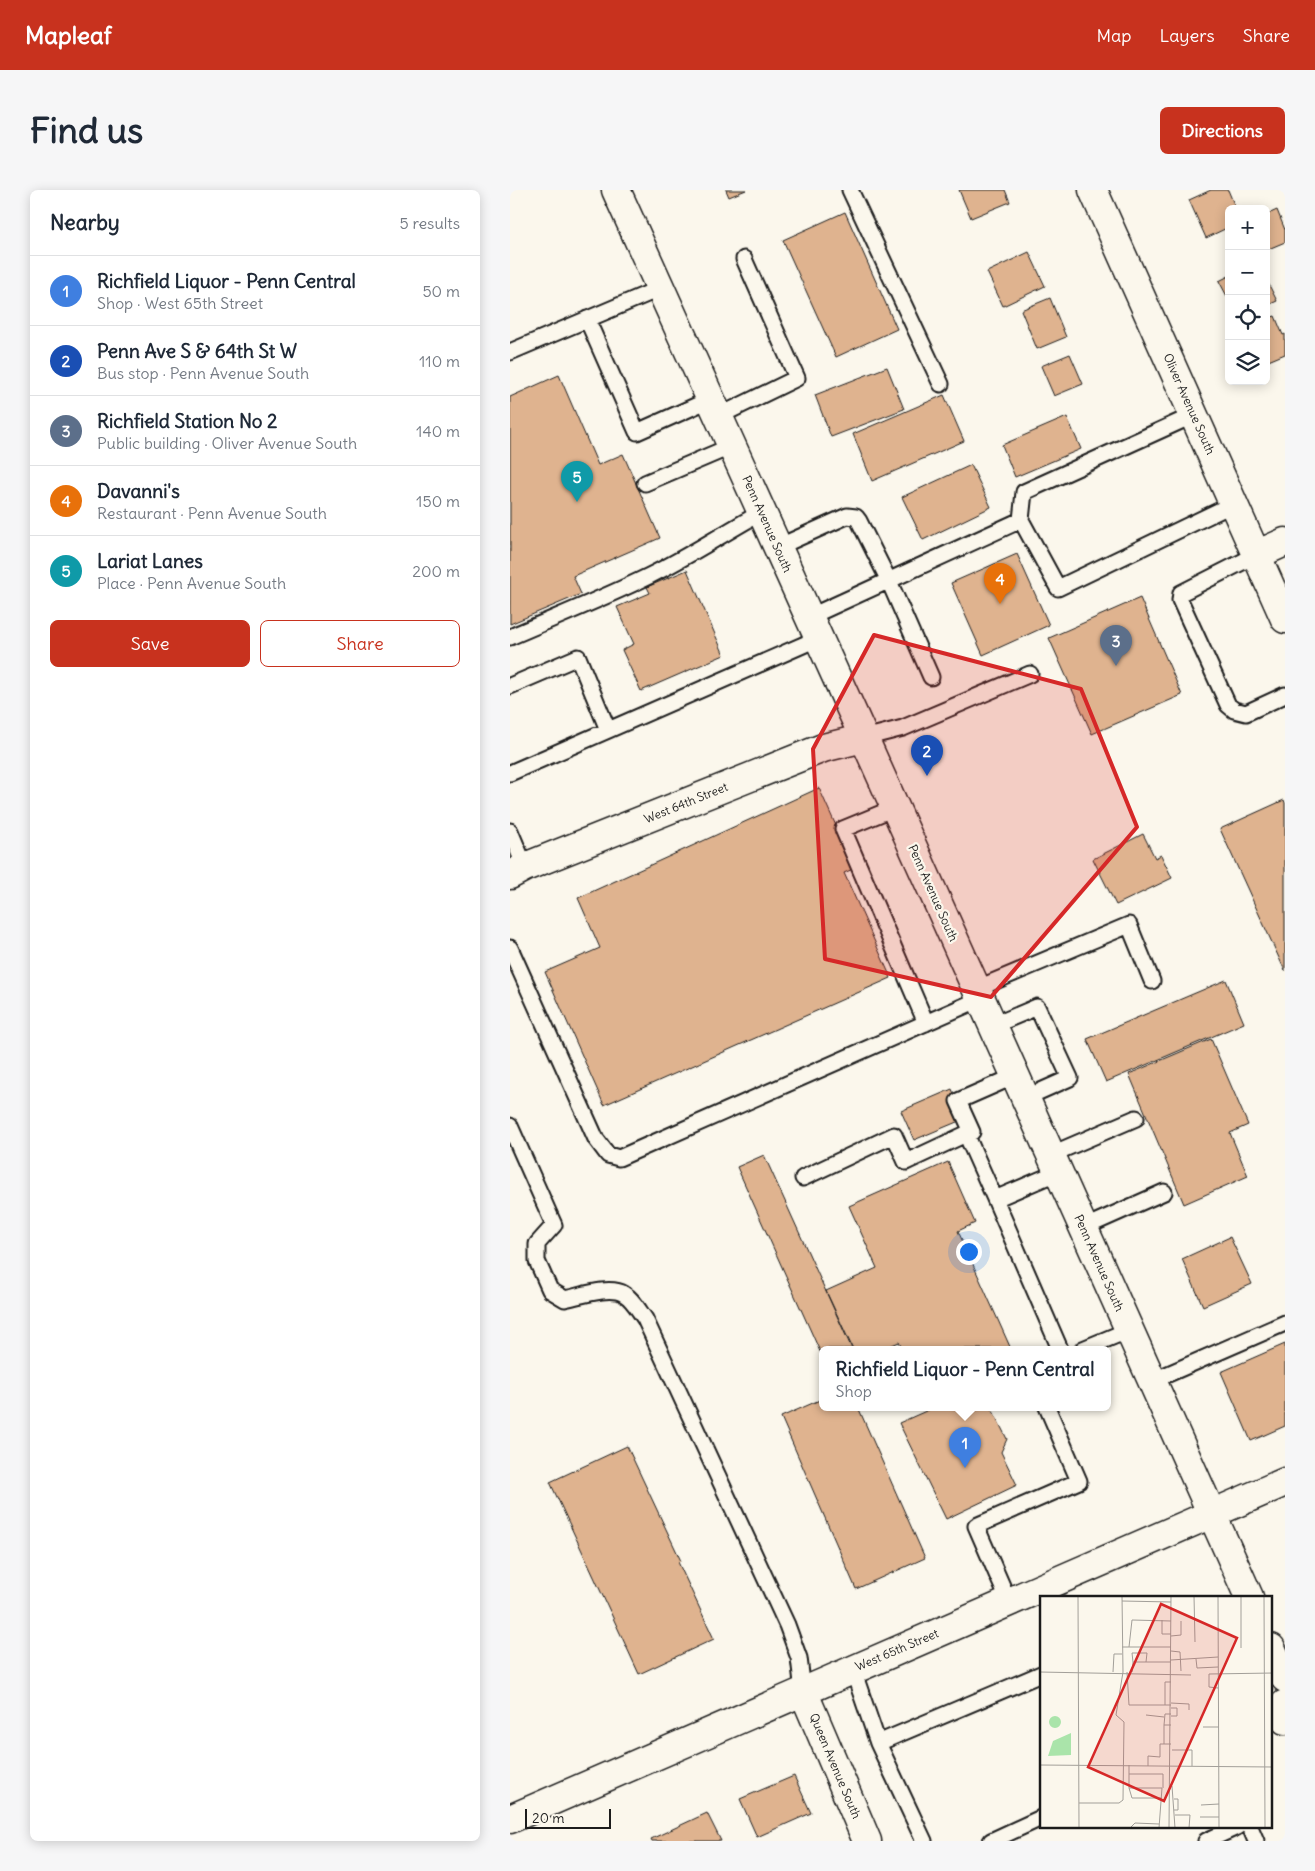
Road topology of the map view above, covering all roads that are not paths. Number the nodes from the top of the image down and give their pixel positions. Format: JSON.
{"nodes":[{"id":1,"x":616,"y":190,"type":"edge"},
{"id":2,"x":850,"y":190,"type":"edge"},
{"id":3,"x":1093,"y":190,"type":"edge"},
{"id":4,"x":744,"y":258,"type":"dead end"},
{"id":5,"x":661,"y":288,"type":"junction"},
{"id":6,"x":587,"y":319,"type":"junction"},
{"id":7,"x":510,"y":352,"type":"edge"},
{"id":8,"x":942,"y":384,"type":"dead end"},
{"id":9,"x":715,"y":408,"type":"junction"},
{"id":10,"x":1194,"y":415,"type":"junction"},
{"id":11,"x":732,"y":446,"type":"junction"},
{"id":12,"x":645,"y":483,"type":"dead end"},
{"id":13,"x":1233,"y":504,"type":"junction"},
{"id":14,"x":762,"y":512,"type":"junction"},
{"id":15,"x":1021,"y":520,"type":"junction"},
{"id":16,"x":1285,"y":542,"type":"edge"},
{"id":17,"x":778,"y":547,"type":"junction"},
{"id":18,"x":1256,"y":555,"type":"junction"},
{"id":19,"x":889,"y":581,"type":"junction"},
{"id":20,"x":1285,"y":618,"type":"edge"},
{"id":21,"x":814,"y":628,"type":"junction"},
{"id":22,"x":510,"y":637,"type":"edge"},
{"id":23,"x":1030,"y":674,"type":"dead end"},
{"id":24,"x":931,"y":677,"type":"dead end"},
{"id":25,"x":510,"y":686,"type":"edge"},
{"id":26,"x":1285,"y":695,"type":"edge"},
{"id":27,"x":608,"y":730,"type":"junction"},
{"id":28,"x":864,"y":738,"type":"junction"},
{"id":29,"x":510,"y":773,"type":"edge"},
{"id":30,"x":894,"y":808,"type":"junction"},
{"id":31,"x":510,"y":831,"type":"edge"},
{"id":32,"x":517,"y":871,"type":"edge"},
{"id":33,"x":510,"y":948,"type":"edge"},
{"id":34,"x":1152,"y":981,"type":"dead end"},
{"id":35,"x":978,"y":994,"type":"junction"},
{"id":36,"x":926,"y":1023,"type":"junction"},
{"id":37,"x":992,"y":1026,"type":"junction"},
{"id":38,"x":1020,"y":1087,"type":"junction"},
{"id":39,"x":1136,"y":1118,"type":"dead end"},
{"id":40,"x":510,"y":1126,"type":"edge"},
{"id":41,"x":966,"y":1134,"type":"junction"},
{"id":42,"x":1054,"y":1163,"type":"junction"},
{"id":43,"x":803,"y":1178,"type":"dead end"},
{"id":44,"x":1164,"y":1192,"type":"dead end"},
{"id":45,"x":995,"y":1199,"type":"junction"},
{"id":46,"x":1083,"y":1228,"type":"junction"},
{"id":47,"x":1285,"y":1323,"type":"edge"},
{"id":48,"x":1129,"y":1330,"type":"junction"},
{"id":49,"x":1059,"y":1346,"type":"edge"},
{"id":50,"x":1090,"y":1346,"type":"edge"},
{"id":51,"x":1152,"y":1381,"type":"junction"},
{"id":52,"x":1049,"y":1411,"type":"edge"},
{"id":53,"x":1285,"y":1482,"type":"edge"},
{"id":54,"x":1212,"y":1514,"type":"junction"},
{"id":55,"x":1249,"y":1596,"type":"edge"},
{"id":56,"x":1009,"y":1602,"type":"junction"},
{"id":57,"x":1272,"y":1650,"type":"edge"},
{"id":58,"x":853,"y":1670,"type":"junction"},
{"id":59,"x":1040,"y":1674,"type":"edge"},
{"id":60,"x":1285,"y":1678,"type":"edge"},
{"id":61,"x":803,"y":1691,"type":"junction"},
{"id":62,"x":878,"y":1743,"type":"junction"},
{"id":63,"x":1040,"y":1818,"type":"edge"},
{"id":64,"x":510,"y":1819,"type":"edge"},
{"id":65,"x":1235,"y":1828,"type":"edge"},
{"id":66,"x":1250,"y":1828,"type":"edge"},
{"id":67,"x":867,"y":1841,"type":"edge"},
{"id":68,"x":924,"y":1841,"type":"edge"},
{"id":69,"x":991,"y":1841,"type":"edge"},
{"id":70,"x":1206,"y":1841,"type":"edge"},
{"id":71,"x":1256,"y":1841,"type":"edge"}],
"edges":[{"from":1,"to":5,"type":"street","name":"Penn Avenue South"},
{"from":2,"to":8,"type":"lane"},
{"from":3,"to":10,"type":"street","name":"Oliver Avenue South"},
{"from":4,"to":9,"type":"lane"},
{"from":5,"to":6,"type":"lane"},
{"from":5,"to":9,"type":"street","name":"Penn Avenue South"},
{"from":6,"to":7,"type":"lane"},
{"from":6,"to":9,"type":"lane"},
{"from":9,"to":11,"type":"street","name":"Penn Avenue South"},
{"from":10,"to":13,"type":"street","name":"Oliver Avenue South"},
{"from":10,"to":15,"type":"lane"},
{"from":11,"to":12,"type":"lane"},
{"from":11,"to":14,"type":"street","name":"Penn Avenue South"},
{"from":13,"to":15,"type":"lane"},
{"from":13,"to":18,"type":"street","name":"Oliver Avenue South"},
{"from":14,"to":17,"type":"street","name":"Penn Avenue South"},
{"from":14,"to":22,"type":"lane"},
{"from":15,"to":19,"type":"lane"},
{"from":16,"to":18,"type":"street"},
{"from":17,"to":19,"type":"lane"},
{"from":17,"to":21,"type":"street","name":"Penn Avenue South"},
{"from":18,"to":20,"type":"street","name":"Oliver Avenue South"},
{"from":18,"to":26,"type":"lane"},
{"from":19,"to":21,"type":"lane"},
{"from":19,"to":24,"type":"lane"},
{"from":21,"to":27,"type":"lane"},
{"from":21,"to":28,"type":"street","name":"Penn Avenue South"},
{"from":23,"to":28,"type":"lane"},
{"from":25,"to":27,"type":"lane"},
{"from":27,"to":29,"type":"lane"},
{"from":28,"to":30,"type":"street","name":"Penn Avenue South"},
{"from":28,"to":32,"type":"street","name":"West 64th Street"},
{"from":30,"to":35,"type":"street","name":"Penn Avenue South"},
{"from":30,"to":36,"type":"lane"},
{"from":31,"to":32,"type":"lane"},
{"from":33,"to":36,"type":"lane"},
{"from":34,"to":35,"type":"lane"},
{"from":35,"to":36,"type":"lane"},
{"from":35,"to":37,"type":"street","name":"Penn Avenue South"},
{"from":37,"to":38,"type":"street","name":"Penn Avenue South"},
{"from":37,"to":38,"type":"lane"},
{"from":38,"to":41,"type":"lane"},
{"from":38,"to":42,"type":"street","name":"Penn Avenue South"},
{"from":39,"to":42,"type":"lane"},
{"from":40,"to":61,"type":"lane"},
{"from":41,"to":43,"type":"lane"},
{"from":41,"to":45,"type":"lane"},
{"from":42,"to":45,"type":"lane"},
{"from":42,"to":46,"type":"street","name":"Penn Avenue South"},
{"from":44,"to":46,"type":"lane"},
{"from":45,"to":49,"type":"lane"},
{"from":46,"to":48,"type":"street","name":"Penn Avenue South"},
{"from":47,"to":51,"type":"lane"},
{"from":48,"to":50,"type":"lane"},
{"from":48,"to":51,"type":"street","name":"Penn Avenue South"},
{"from":51,"to":54,"type":"street","name":"Penn Avenue South"},
{"from":52,"to":56,"type":"lane"},
{"from":53,"to":54,"type":"street","name":"West 65th Street"},
{"from":54,"to":55,"type":"street","name":"Penn Avenue South"},
{"from":54,"to":56,"type":"street","name":"West 65th Street"},
{"from":56,"to":58,"type":"street","name":"West 65th Street"},
{"from":57,"to":60,"type":"street"},
{"from":58,"to":61,"type":"street","name":"West 65th Street"},
{"from":58,"to":62,"type":"lane"},
{"from":59,"to":62,"type":"lane"},
{"from":61,"to":64,"type":"street","name":"West 65th Street"},
{"from":61,"to":67,"type":"street","name":"Queen Avenue South"},
{"from":62,"to":68,"type":"lane"},
{"from":63,"to":69,"type":"lane"},
{"from":65,"to":70,"type":"lane"},
{"from":66,"to":71,"type":"lane"}]}
